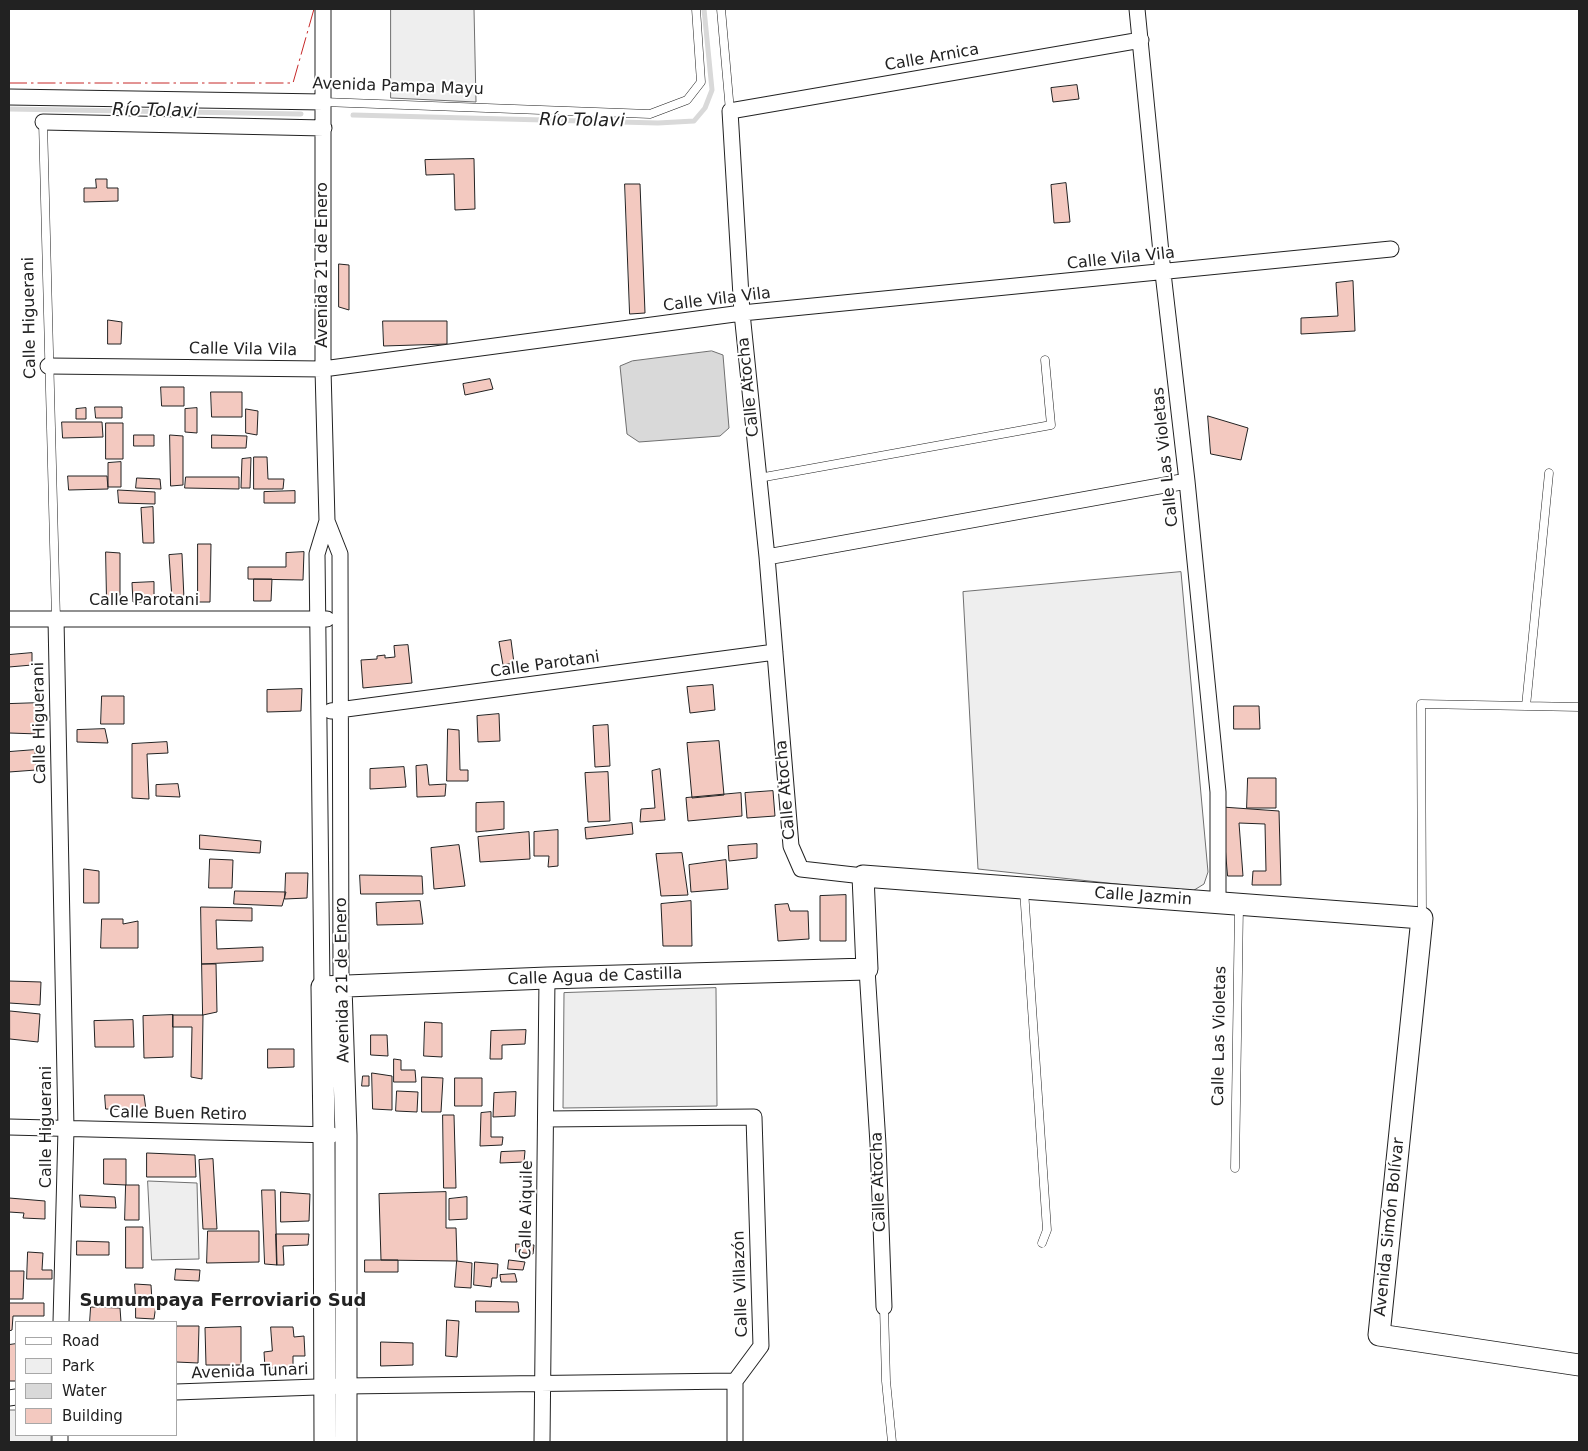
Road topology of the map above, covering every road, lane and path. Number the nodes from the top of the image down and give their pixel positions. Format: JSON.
{"nodes":[{"id":1,"x":323,"y":9,"type":"edge"},
{"id":2,"x":696,"y":9,"type":"edge"},
{"id":3,"x":721,"y":9,"type":"edge"},
{"id":4,"x":1137,"y":9,"type":"edge"},
{"id":5,"x":1141,"y":40,"type":"junction"},
{"id":6,"x":9,"y":97,"type":"edge"},
{"id":7,"x":323,"y":102,"type":"junction"},
{"id":8,"x":730,"y":111,"type":"junction"},
{"id":9,"x":43,"y":122,"type":"joint"},
{"id":10,"x":324,"y":128,"type":"junction"},
{"id":11,"x":1391,"y":249,"type":"dead end"},
{"id":12,"x":1163,"y":273,"type":"junction"},
{"id":13,"x":742,"y":313,"type":"junction"},
{"id":14,"x":1045,"y":360,"type":"dead end"},
{"id":15,"x":48,"y":366,"type":"junction"},
{"id":16,"x":323,"y":369,"type":"junction"},
{"id":17,"x":1549,"y":473,"type":"dead end"},
{"id":18,"x":759,"y":478,"type":"junction"},
{"id":19,"x":1186,"y":481,"type":"junction"},
{"id":20,"x":327,"y":521,"type":"junction"},
{"id":21,"x":767,"y":556,"type":"junction"},
{"id":22,"x":318,"y":618,"type":"junction"},
{"id":23,"x":9,"y":619,"type":"edge"},
{"id":24,"x":56,"y":619,"type":"junction"},
{"id":25,"x":340,"y":620,"type":"junction"},
{"id":26,"x":775,"y":652,"type":"junction"},
{"id":27,"x":1526,"y":706,"type":"junction"},
{"id":28,"x":1579,"y":707,"type":"edge"},
{"id":29,"x":340,"y":710,"type":"junction"},
{"id":30,"x":320,"y":712,"type":"junction"},
{"id":31,"x":863,"y":876,"type":"junction"},
{"id":32,"x":1024,"y":888,"type":"junction"},
{"id":33,"x":1228,"y":903,"type":"junction"},
{"id":34,"x":1422,"y":918,"type":"junction"},
{"id":35,"x":867,"y":969,"type":"junction"},
{"id":36,"x":547,"y":978,"type":"junction"},
{"id":37,"x":332,"y":987,"type":"junction"},
{"id":38,"x":546,"y":1119,"type":"junction"},
{"id":39,"x":9,"y":1127,"type":"edge"},
{"id":40,"x":66,"y":1129,"type":"junction"},
{"id":41,"x":324,"y":1134,"type":"junction"},
{"id":42,"x":346,"y":1135,"type":"junction"},
{"id":43,"x":1235,"y":1168,"type":"dead end"},
{"id":44,"x":1042,"y":1243,"type":"dead end"},
{"id":45,"x":884,"y":1307,"type":"joint"},
{"id":46,"x":61,"y":1321,"type":"edge"},
{"id":47,"x":1579,"y":1365,"type":"edge"},
{"id":48,"x":735,"y":1381,"type":"junction"},
{"id":49,"x":542,"y":1384,"type":"junction"},
{"id":50,"x":346,"y":1386,"type":"junction"},
{"id":51,"x":324,"y":1387,"type":"junction"},
{"id":52,"x":178,"y":1392,"type":"edge"},
{"id":53,"x":325,"y":1442,"type":"edge"},
{"id":54,"x":346,"y":1442,"type":"edge"},
{"id":55,"x":542,"y":1442,"type":"edge"},
{"id":56,"x":735,"y":1442,"type":"edge"},
{"id":57,"x":892,"y":1442,"type":"edge"}],
"edges":[{"from":1,"to":7,"type":"street","name":"Avenida 21 de Enero"},
{"from":2,"to":7,"type":"lane","name":"Avenida Pampa Mayu"},
{"from":3,"to":8,"type":"lane"},
{"from":4,"to":5,"type":"street","name":"Calle Las Violetas"},
{"from":5,"to":8,"type":"street","name":"Calle Arnica"},
{"from":5,"to":12,"type":"street","name":"Calle Las Violetas"},
{"from":6,"to":7,"type":"street","name":"Avenida Pampa Mayu"},
{"from":7,"to":10,"type":"street","name":"Avenida 21 de Enero"},
{"from":8,"to":13,"type":"street","name":"Calle Atocha"},
{"from":9,"to":10,"type":"street"},
{"from":9,"to":15,"type":"lane","name":"Calle Higuerani"},
{"from":10,"to":16,"type":"street","name":"Avenida 21 de Enero"},
{"from":11,"to":12,"type":"street","name":"Calle Vila Vila"},
{"from":12,"to":13,"type":"street","name":"Calle Vila Vila"},
{"from":12,"to":19,"type":"street","name":"Calle Las Violetas"},
{"from":13,"to":16,"type":"street","name":"Calle Vila Vila"},
{"from":13,"to":18,"type":"street","name":"Calle Atocha"},
{"from":14,"to":18,"type":"lane"},
{"from":15,"to":16,"type":"street","name":"Calle Vila Vila"},
{"from":15,"to":24,"type":"lane","name":"Calle Higuerani"},
{"from":16,"to":20,"type":"street","name":"Avenida 21 de Enero"},
{"from":17,"to":27,"type":"lane"},
{"from":18,"to":21,"type":"street","name":"Calle Atocha"},
{"from":19,"to":21,"type":"street"},
{"from":19,"to":33,"type":"street","name":"Calle Las Violetas"},
{"from":20,"to":22,"type":"street","name":"Avenida 21 de Enero"},
{"from":20,"to":25,"type":"street","name":"Avenida 21 de Enero"},
{"from":21,"to":26,"type":"street","name":"Calle Atocha"},
{"from":22,"to":24,"type":"street","name":"Calle Parotani"},
{"from":22,"to":25,"type":"street","name":"Calle Parotani"},
{"from":22,"to":30,"type":"street","name":"Avenida 21 de Enero"},
{"from":23,"to":24,"type":"street","name":"Calle Parotani"},
{"from":24,"to":40,"type":"street","name":"Calle Higuerani"},
{"from":25,"to":29,"type":"street","name":"Avenida 21 de Enero"},
{"from":26,"to":29,"type":"street","name":"Calle Parotani"},
{"from":26,"to":31,"type":"street","name":"Calle Atocha"},
{"from":27,"to":28,"type":"lane"},
{"from":27,"to":34,"type":"lane"},
{"from":29,"to":30,"type":"street","name":"Calle Parotani"},
{"from":29,"to":37,"type":"street","name":"Avenida 21 de Enero"},
{"from":30,"to":37,"type":"street","name":"Avenida 21 de Enero"},
{"from":31,"to":32,"type":"street","name":"Calle Jazmin"},
{"from":31,"to":35,"type":"street","name":"Calle Atocha"},
{"from":32,"to":33,"type":"street","name":"Calle Jazmin"},
{"from":32,"to":44,"type":"lane"},
{"from":33,"to":34,"type":"street","name":"Calle Jazmin"},
{"from":33,"to":43,"type":"lane","name":"Calle Las Violetas"},
{"from":34,"to":47,"type":"street","name":"Avenida Simón Bolívar"},
{"from":35,"to":36,"type":"street","name":"Calle Agua de Castilla"},
{"from":35,"to":45,"type":"street","name":"Calle Atocha"},
{"from":36,"to":37,"type":"street","name":"Calle Agua de Castilla"},
{"from":36,"to":38,"type":"street","name":"Calle Aiquile"},
{"from":37,"to":41,"type":"street","name":"Avenida 21 de Enero"},
{"from":37,"to":42,"type":"street","name":"Avenida 21 de Enero"},
{"from":38,"to":48,"type":"street","name":"Calle Villazón"},
{"from":38,"to":49,"type":"street","name":"Calle Aiquile"},
{"from":39,"to":40,"type":"street","name":"Calle Buen Retiro"},
{"from":40,"to":41,"type":"street","name":"Calle Buen Retiro"},
{"from":40,"to":46,"type":"street","name":"Calle Higuerani"},
{"from":41,"to":42,"type":"street","name":"Calle Buen Retiro"},
{"from":41,"to":51,"type":"street","name":"Avenida 21 de Enero"},
{"from":42,"to":50,"type":"street","name":"Avenida 21 de Enero"},
{"from":45,"to":57,"type":"lane","name":"Calle Atocha"},
{"from":48,"to":49,"type":"street","name":"Avenida Tunari"},
{"from":48,"to":56,"type":"street"},
{"from":49,"to":50,"type":"street","name":"Avenida Tunari"},
{"from":49,"to":55,"type":"street","name":"Calle Aiquile"},
{"from":50,"to":51,"type":"street","name":"Avenida Tunari"},
{"from":50,"to":54,"type":"street","name":"Avenida 21 de Enero"},
{"from":51,"to":52,"type":"street","name":"Avenida Tunari"},
{"from":51,"to":53,"type":"street","name":"Avenida 21 de Enero"}]}
